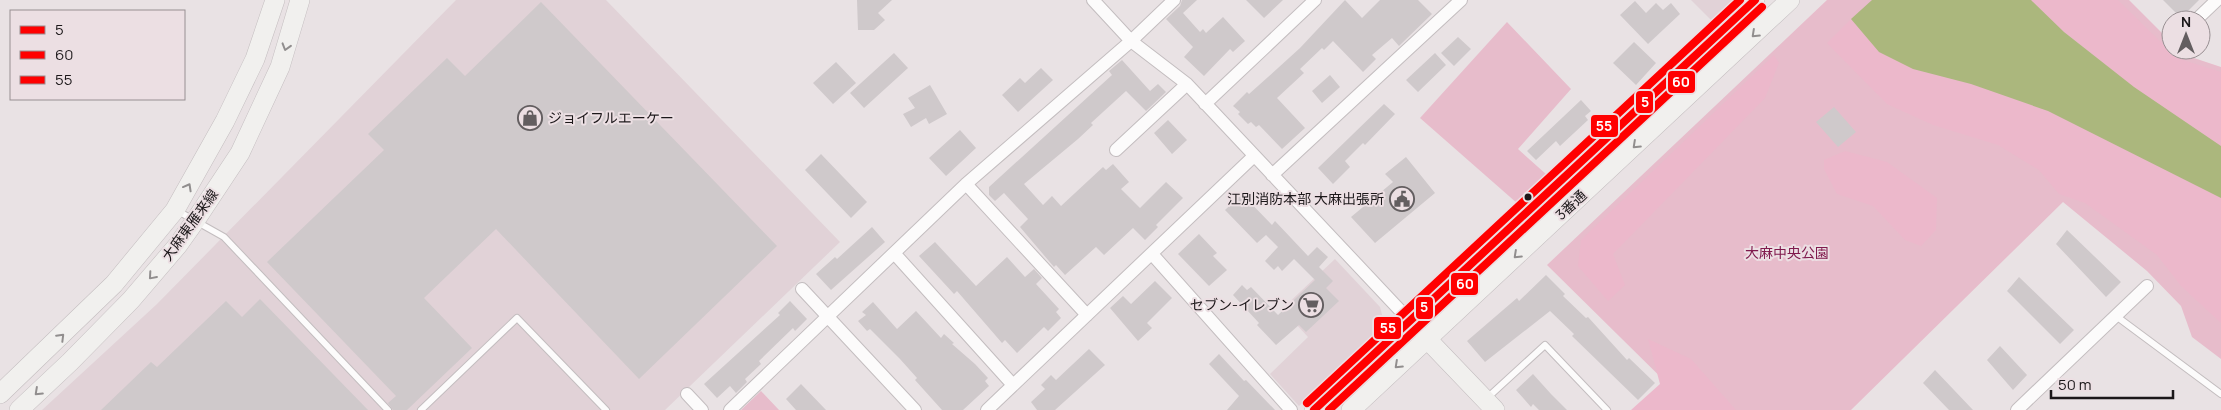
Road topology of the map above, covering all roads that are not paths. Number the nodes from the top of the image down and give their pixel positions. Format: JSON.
{"nodes":[{"id":1,"x":275,"y":0,"type":"edge"},
{"id":2,"x":300,"y":0,"type":"edge"},
{"id":3,"x":1093,"y":0,"type":"edge"},
{"id":4,"x":1174,"y":0,"type":"edge"},
{"id":5,"x":1314,"y":0,"type":"edge"},
{"id":6,"x":1461,"y":0,"type":"edge"},
{"id":7,"x":1755,"y":0,"type":"edge"},
{"id":8,"x":1790,"y":0,"type":"edge"},
{"id":9,"x":2217,"y":0,"type":"edge"},
{"id":10,"x":2206,"y":10,"type":"edge"},
{"id":11,"x":1131,"y":41,"type":"junction"},
{"id":12,"x":1187,"y":84,"type":"junction"},
{"id":13,"x":1205,"y":104,"type":"junction"},
{"id":14,"x":1116,"y":150,"type":"dead end"},
{"id":15,"x":1254,"y":156,"type":"junction"},
{"id":16,"x":1272,"y":175,"type":"junction"},
{"id":17,"x":966,"y":184,"type":"junction"},
{"id":18,"x":175,"y":210,"type":"junction"},
{"id":19,"x":195,"y":221,"type":"junction"},
{"id":20,"x":894,"y":253,"type":"junction"},
{"id":21,"x":1152,"y":254,"type":"junction"},
{"id":22,"x":2147,"y":286,"type":"dead end"},
{"id":23,"x":802,"y":289,"type":"dead end"},
{"id":24,"x":1088,"y":315,"type":"junction"},
{"id":25,"x":827,"y":316,"type":"junction"},
{"id":26,"x":2116,"y":316,"type":"junction"},
{"id":27,"x":1408,"y":321,"type":"junction"},
{"id":28,"x":1427,"y":339,"type":"junction"},
{"id":29,"x":1013,"y":385,"type":"junction"},
{"id":30,"x":0,"y":394,"type":"edge"},
{"id":31,"x":687,"y":394,"type":"dead end"},
{"id":32,"x":2221,"y":394,"type":"edge"},
{"id":33,"x":1490,"y":405,"type":"edge"},
{"id":34,"x":19,"y":410,"type":"edge"},
{"id":35,"x":388,"y":410,"type":"edge"},
{"id":36,"x":421,"y":410,"type":"edge"},
{"id":37,"x":606,"y":410,"type":"edge"},
{"id":38,"x":702,"y":410,"type":"edge"},
{"id":39,"x":730,"y":410,"type":"edge"},
{"id":40,"x":915,"y":410,"type":"edge"},
{"id":41,"x":987,"y":410,"type":"edge"},
{"id":42,"x":1291,"y":410,"type":"edge"},
{"id":43,"x":1314,"y":410,"type":"edge"},
{"id":44,"x":1351,"y":410,"type":"edge"},
{"id":45,"x":1607,"y":410,"type":"edge"},
{"id":46,"x":2016,"y":410,"type":"edge"}],
"edges":[{"from":18,"to":1,"type":"street","name":"大麻東雁来線","one_way":true},
{"from":2,"to":19,"type":"street","name":"大麻東雁来線","one_way":true},
{"from":3,"to":11,"type":"street"},
{"from":4,"to":11,"type":"street"},
{"from":5,"to":13,"type":"street"},
{"from":6,"to":16,"type":"street"},
{"from":7,"to":27,"type":"street","name":"3番通"},
{"from":8,"to":28,"type":"street","name":"3番通","one_way":true},
{"from":9,"to":10,"type":"street"},
{"from":11,"to":12,"type":"street"},
{"from":11,"to":17,"type":"street"},
{"from":12,"to":13,"type":"street"},
{"from":12,"to":14,"type":"street"},
{"from":13,"to":15,"type":"street"},
{"from":15,"to":16,"type":"street"},
{"from":15,"to":21,"type":"street"},
{"from":16,"to":27,"type":"street"},
{"from":17,"to":20,"type":"street"},
{"from":17,"to":24,"type":"street"},
{"from":18,"to":19,"type":"lane"},
{"from":30,"to":18,"type":"street","name":"大麻東雁来線","one_way":true},
{"from":19,"to":34,"type":"street","name":"大麻東雁来線","one_way":true},
{"from":19,"to":35,"type":"lane"},
{"from":20,"to":25,"type":"street"},
{"from":20,"to":29,"type":"street"},
{"from":21,"to":24,"type":"street"},
{"from":21,"to":42,"type":"street"},
{"from":22,"to":26,"type":"street"},
{"from":23,"to":25,"type":"street"},
{"from":24,"to":29,"type":"street"},
{"from":25,"to":39,"type":"street"},
{"from":25,"to":40,"type":"street"},
{"from":26,"to":32,"type":"lane"},
{"from":26,"to":46,"type":"street"},
{"from":27,"to":28,"type":"street"},
{"from":27,"to":43,"type":"street","name":"3番通"},
{"from":28,"to":33,"type":"street"},
{"from":28,"to":44,"type":"street","name":"3番通","one_way":true},
{"from":29,"to":41,"type":"street"},
{"from":31,"to":38,"type":"street"},
{"from":33,"to":45,"type":"lane"},
{"from":36,"to":37,"type":"lane"}]}
